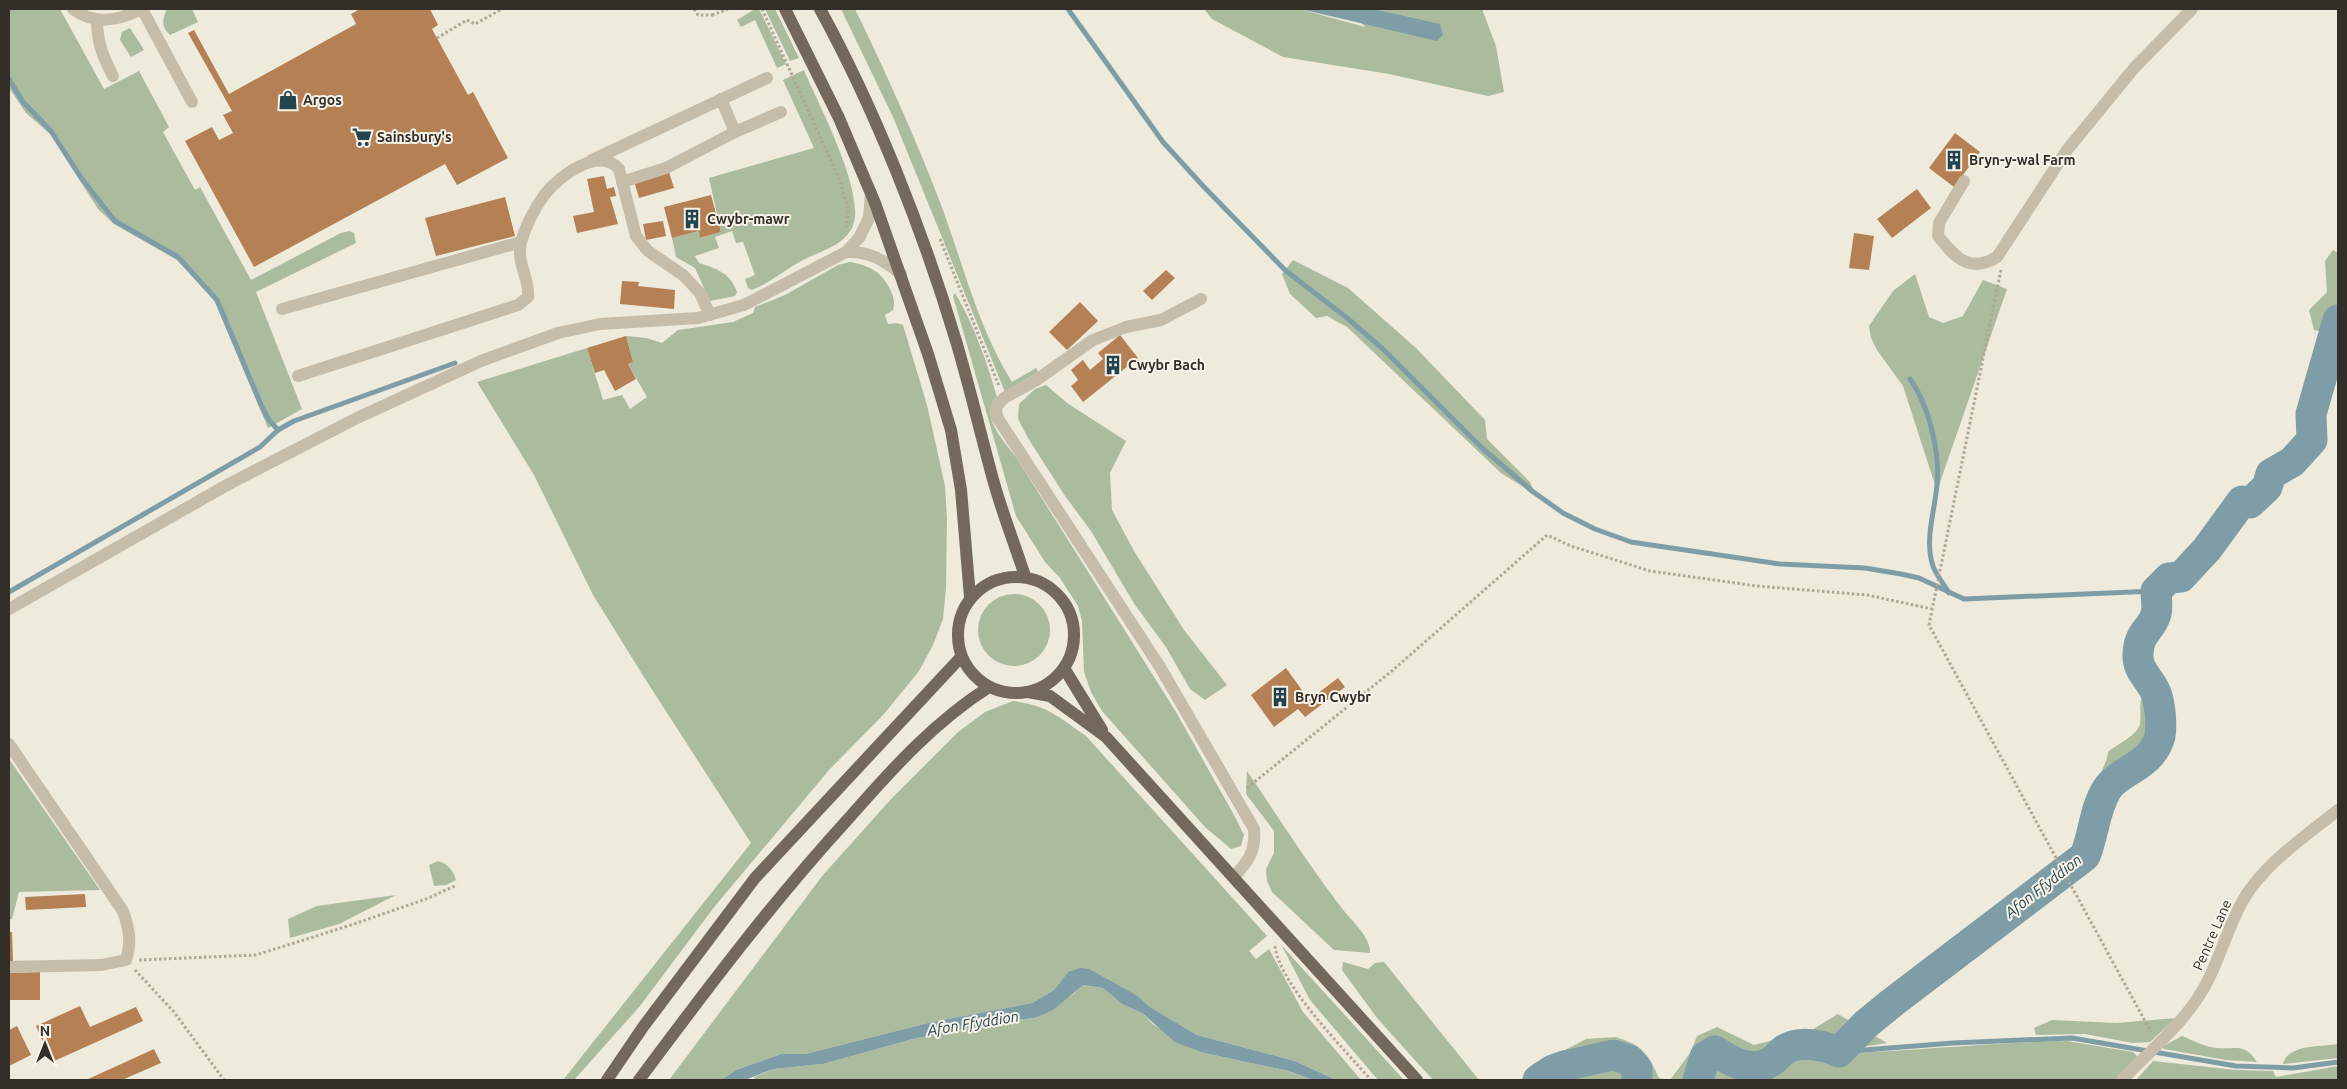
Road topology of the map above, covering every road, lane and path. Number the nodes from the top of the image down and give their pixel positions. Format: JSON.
{"nodes":[{"id":1,"x":73,"y":9,"type":"edge"},
{"id":2,"x":141,"y":9,"type":"edge"},
{"id":3,"x":502,"y":9,"type":"edge"},
{"id":4,"x":694,"y":9,"type":"edge"},
{"id":5,"x":728,"y":9,"type":"edge"},
{"id":6,"x":762,"y":9,"type":"edge"},
{"id":7,"x":785,"y":9,"type":"edge"},
{"id":8,"x":820,"y":9,"type":"edge"},
{"id":9,"x":2192,"y":9,"type":"edge"},
{"id":10,"x":97,"y":20,"type":"junction"},
{"id":11,"x":437,"y":38,"type":"dead end"},
{"id":12,"x":113,"y":76,"type":"dead end"},
{"id":13,"x":767,"y":78,"type":"dead end"},
{"id":14,"x":721,"y":99,"type":"junction"},
{"id":15,"x":192,"y":102,"type":"dead end"},
{"id":16,"x":781,"y":112,"type":"dead end"},
{"id":17,"x":735,"y":132,"type":"junction"},
{"id":18,"x":585,"y":163,"type":"junction"},
{"id":19,"x":1964,"y":181,"type":"dead end"},
{"id":20,"x":622,"y":182,"type":"junction"},
{"id":21,"x":871,"y":193,"type":"junction"},
{"id":22,"x":521,"y":242,"type":"junction"},
{"id":23,"x":846,"y":252,"type":"junction"},
{"id":24,"x":2002,"y":266,"type":"dead end"},
{"id":25,"x":901,"y":274,"type":"junction"},
{"id":26,"x":1201,"y":299,"type":"dead end"},
{"id":27,"x":282,"y":309,"type":"dead end"},
{"id":28,"x":710,"y":315,"type":"junction"},
{"id":29,"x":298,"y":376,"type":"dead end"},
{"id":30,"x":1026,"y":576,"type":"junction"},
{"id":31,"x":970,"y":597,"type":"junction"},
{"id":32,"x":9,"y":609,"type":"edge"},
{"id":33,"x":1932,"y":609,"type":"junction"},
{"id":34,"x":961,"y":658,"type":"junction"},
{"id":35,"x":1064,"y":668,"type":"junction"},
{"id":36,"x":989,"y":688,"type":"junction"},
{"id":37,"x":1028,"y":692,"type":"junction"},
{"id":38,"x":1106,"y":737,"type":"junction"},
{"id":39,"x":9,"y":744,"type":"edge"},
{"id":40,"x":1234,"y":798,"type":"junction"},
{"id":41,"x":2338,"y":810,"type":"edge"},
{"id":42,"x":1234,"y":877,"type":"junction"},
{"id":43,"x":458,"y":885,"type":"dead end"},
{"id":44,"x":1274,"y":944,"type":"dead end"},
{"id":45,"x":126,"y":960,"type":"junction"},
{"id":46,"x":9,"y":967,"type":"edge"},
{"id":47,"x":2158,"y":1044,"type":"junction"},
{"id":48,"x":224,"y":1080,"type":"edge"},
{"id":49,"x":607,"y":1080,"type":"edge"},
{"id":50,"x":639,"y":1080,"type":"edge"},
{"id":51,"x":1371,"y":1080,"type":"edge"},
{"id":52,"x":1416,"y":1080,"type":"edge"},
{"id":53,"x":2122,"y":1080,"type":"edge"}],
"edges":[{"from":1,"to":10,"type":"street"},
{"from":2,"to":10,"type":"street"},
{"from":2,"to":15,"type":"street"},
{"from":3,"to":11,"type":"path"},
{"from":4,"to":5,"type":"path"},
{"from":6,"to":23,"type":"path"},
{"from":7,"to":21,"type":"main road"},
{"from":8,"to":30,"type":"main road"},
{"from":9,"to":19,"type":"street"},
{"from":10,"to":12,"type":"street"},
{"from":13,"to":14,"type":"street"},
{"from":14,"to":17,"type":"street"},
{"from":14,"to":18,"type":"street"},
{"from":16,"to":17,"type":"street"},
{"from":17,"to":20,"type":"street"},
{"from":18,"to":20,"type":"street"},
{"from":18,"to":22,"type":"street"},
{"from":20,"to":28,"type":"street"},
{"from":21,"to":23,"type":"street"},
{"from":21,"to":25,"type":"main road"},
{"from":22,"to":27,"type":"street"},
{"from":22,"to":29,"type":"street"},
{"from":23,"to":25,"type":"street"},
{"from":23,"to":28,"type":"street"},
{"from":24,"to":33,"type":"path"},
{"from":25,"to":31,"type":"main road"},
{"from":26,"to":40,"type":"street"},
{"from":28,"to":32,"type":"street"},
{"from":30,"to":31,"type":"main road"},
{"from":30,"to":35,"type":"main road"},
{"from":31,"to":34,"type":"main road"},
{"from":33,"to":40,"type":"path"},
{"from":33,"to":47,"type":"path"},
{"from":34,"to":36,"type":"main road"},
{"from":34,"to":49,"type":"main road"},
{"from":35,"to":37,"type":"main road"},
{"from":35,"to":38,"type":"main road"},
{"from":36,"to":37,"type":"main road"},
{"from":36,"to":50,"type":"main road"},
{"from":37,"to":38,"type":"main road"},
{"from":38,"to":42,"type":"main road"},
{"from":39,"to":45,"type":"street"},
{"from":40,"to":42,"type":"street"},
{"from":41,"to":47,"type":"street","name":"Pentre Lane"},
{"from":42,"to":52,"type":"main road"},
{"from":43,"to":45,"type":"path"},
{"from":44,"to":51,"type":"path"},
{"from":45,"to":46,"type":"street"},
{"from":45,"to":48,"type":"path"},
{"from":47,"to":53,"type":"street","name":"Pentre Lane"}]}
